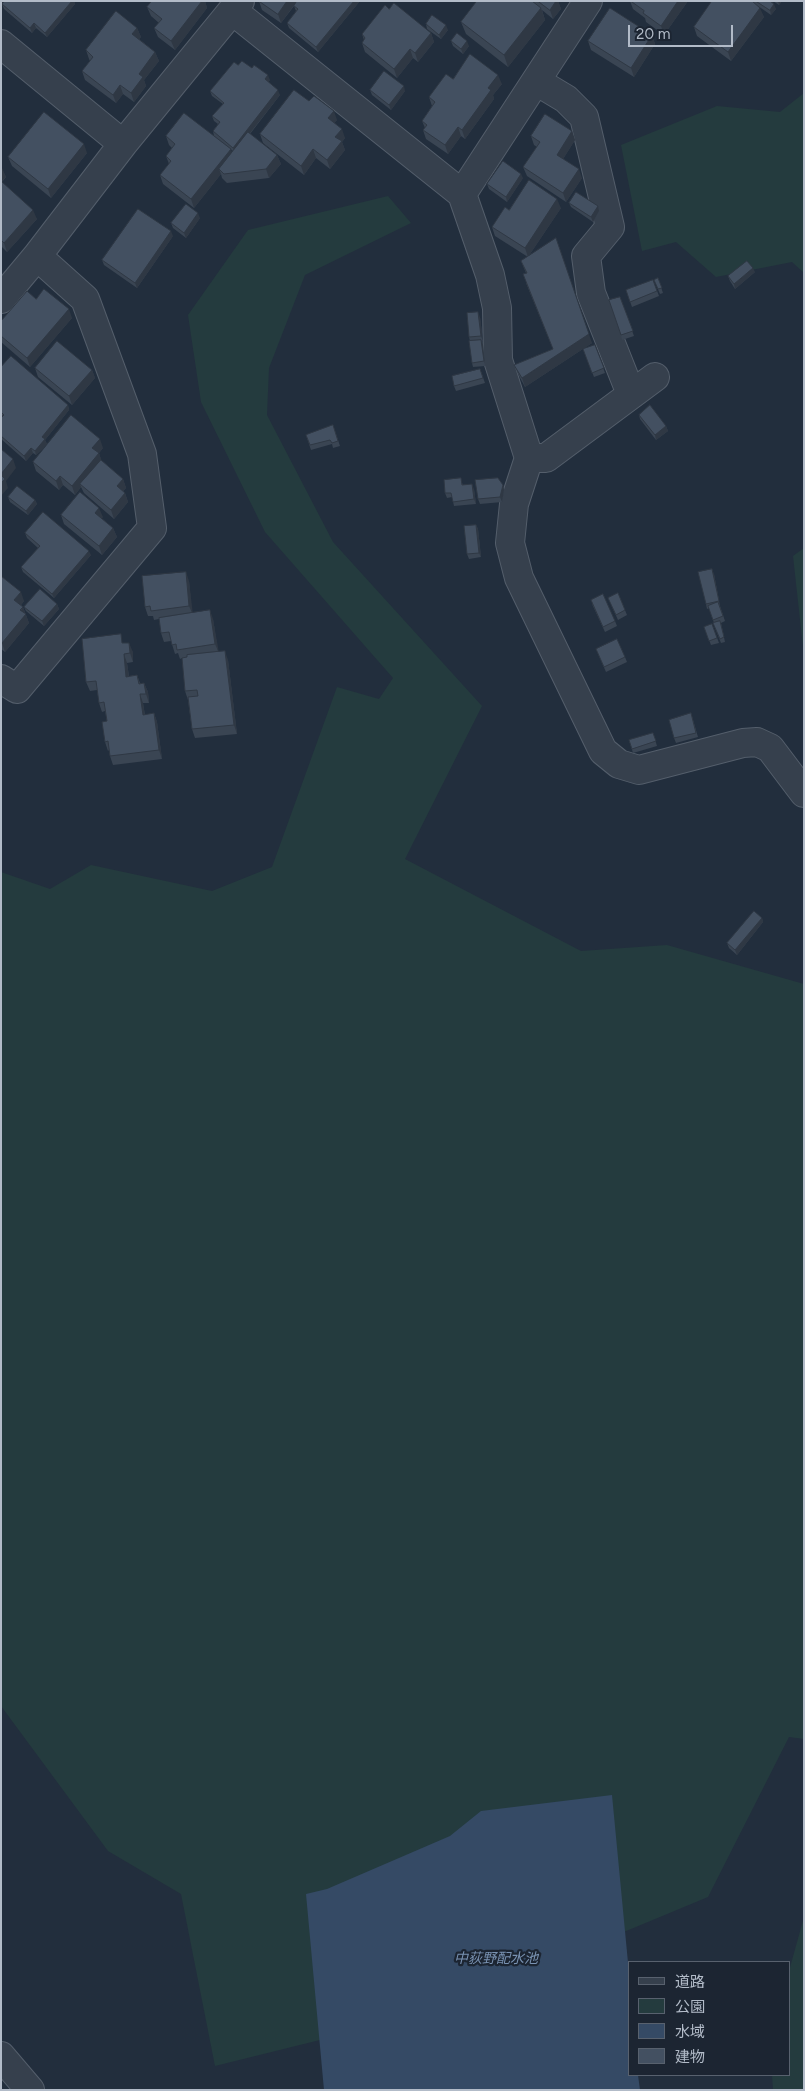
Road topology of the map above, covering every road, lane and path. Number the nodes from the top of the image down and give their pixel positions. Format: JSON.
{"nodes":[{"id":1,"x":588,"y":1,"type":"edge"},
{"id":2,"x":236,"y":6,"type":"edge"},
{"id":3,"x":1,"y":44,"type":"edge"},
{"id":4,"x":536,"y":81,"type":"junction"},
{"id":5,"x":123,"y":144,"type":"junction"},
{"id":6,"x":462,"y":194,"type":"junction"},
{"id":7,"x":37,"y":256,"type":"junction"},
{"id":8,"x":1,"y":299,"type":"edge"},
{"id":9,"x":655,"y":377,"type":"dead end"},
{"id":10,"x":631,"y":394,"type":"junction"},
{"id":11,"x":529,"y":458,"type":"junction"},
{"id":12,"x":1,"y":679,"type":"edge"},
{"id":13,"x":804,"y":793,"type":"edge"},
{"id":14,"x":1,"y":2056,"type":"edge"},
{"id":15,"x":30,"y":2090,"type":"edge"}],
"edges":[{"from":1,"to":4,"type":"street"},
{"from":2,"to":5,"type":"street"},
{"from":2,"to":6,"type":"street"},
{"from":3,"to":5,"type":"street"},
{"from":4,"to":6,"type":"street"},
{"from":4,"to":10,"type":"street"},
{"from":5,"to":7,"type":"street"},
{"from":6,"to":11,"type":"street"},
{"from":7,"to":8,"type":"street"},
{"from":7,"to":12,"type":"street"},
{"from":9,"to":10,"type":"street"},
{"from":10,"to":11,"type":"street"},
{"from":11,"to":13,"type":"street"},
{"from":14,"to":15,"type":"street"}]}
